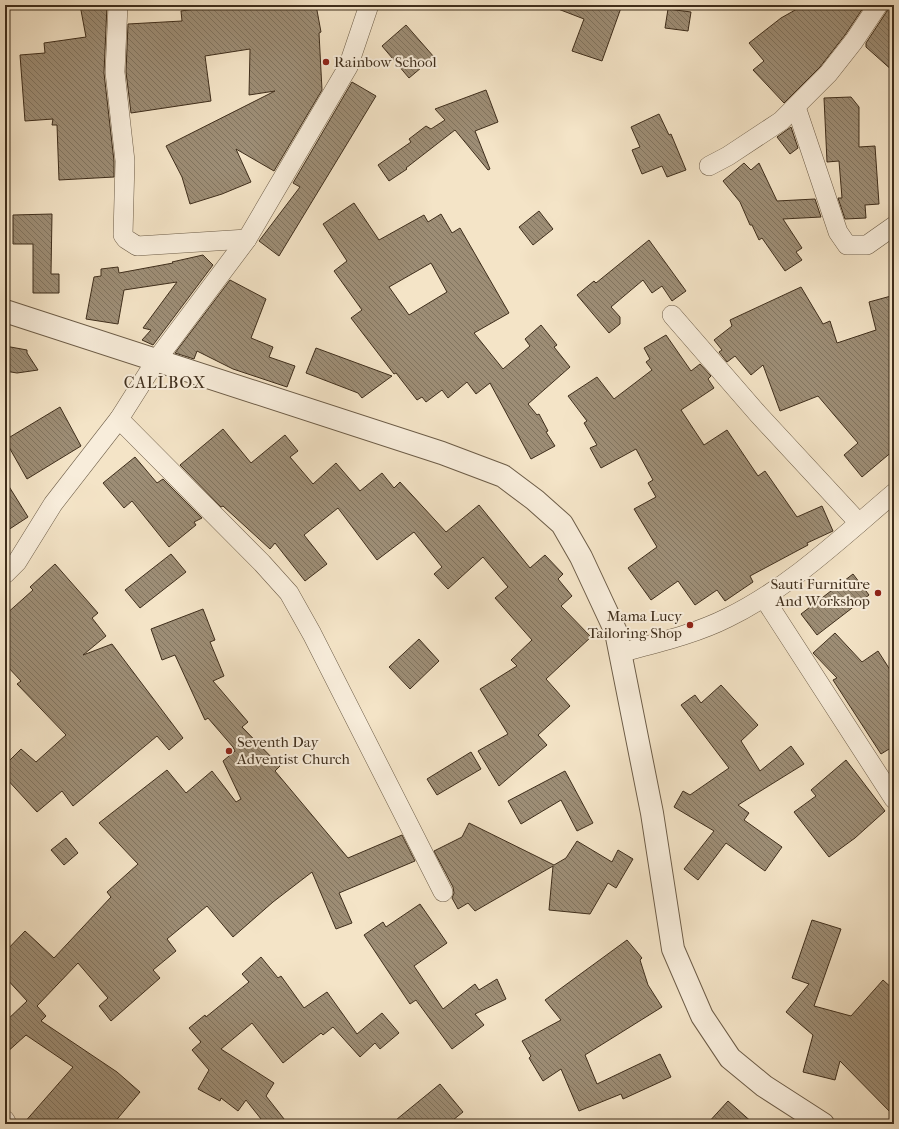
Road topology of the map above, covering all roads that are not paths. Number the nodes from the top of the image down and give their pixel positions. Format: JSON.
{"nodes":[{"id":1,"x":118,"y":5,"type":"edge"},
{"id":2,"x":370,"y":5,"type":"edge"},
{"id":3,"x":878,"y":5,"type":"edge"},
{"id":4,"x":796,"y":107,"type":"junction"},
{"id":5,"x":709,"y":166,"type":"dead end"},
{"id":6,"x":894,"y":226,"type":"edge"},
{"id":7,"x":247,"y":239,"type":"junction"},
{"id":8,"x":5,"y":311,"type":"edge"},
{"id":9,"x":672,"y":315,"type":"dead end"},
{"id":10,"x":157,"y":359,"type":"junction"},
{"id":11,"x":119,"y":419,"type":"junction"},
{"id":12,"x":894,"y":493,"type":"edge"},
{"id":13,"x":859,"y":522,"type":"junction"},
{"id":14,"x":5,"y":574,"type":"edge"},
{"id":15,"x":764,"y":598,"type":"junction"},
{"id":16,"x":620,"y":653,"type":"junction"},
{"id":17,"x":894,"y":799,"type":"edge"},
{"id":18,"x":443,"y":892,"type":"dead end"},
{"id":19,"x":5,"y":1120,"type":"edge"},
{"id":20,"x":7,"y":1124,"type":"edge"},
{"id":21,"x":822,"y":1124,"type":"edge"}],
"edges":[{"from":1,"to":7,"type":"street"},
{"from":2,"to":7,"type":"street"},
{"from":3,"to":4,"type":"street"},
{"from":4,"to":5,"type":"street"},
{"from":4,"to":6,"type":"street"},
{"from":7,"to":10,"type":"street"},
{"from":8,"to":10,"type":"street"},
{"from":9,"to":13,"type":"street"},
{"from":10,"to":11,"type":"street"},
{"from":10,"to":16,"type":"street"},
{"from":11,"to":14,"type":"street"},
{"from":11,"to":18,"type":"street"},
{"from":12,"to":13,"type":"street"},
{"from":13,"to":15,"type":"street"},
{"from":15,"to":16,"type":"street"},
{"from":15,"to":17,"type":"street"},
{"from":16,"to":21,"type":"street"},
{"from":19,"to":20,"type":"street"}]}
